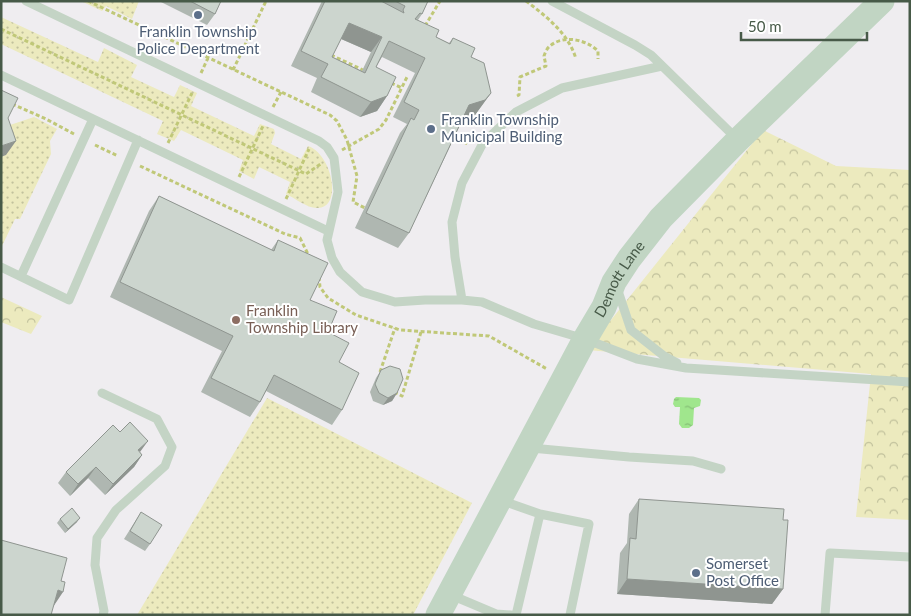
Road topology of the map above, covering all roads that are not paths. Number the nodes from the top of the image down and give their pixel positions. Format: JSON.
{"nodes":[{"id":1,"x":26,"y":1,"type":"edge"},
{"id":2,"x":552,"y":1,"type":"edge"},
{"id":3,"x":882,"y":1,"type":"edge"},
{"id":4,"x":662,"y":66,"type":"junction"},
{"id":5,"x":1,"y":75,"type":"edge"},
{"id":6,"x":93,"y":119,"type":"junction"},
{"id":7,"x":138,"y":140,"type":"junction"},
{"id":8,"x":738,"y":140,"type":"junction"},
{"id":9,"x":328,"y":231,"type":"junction"},
{"id":10,"x":1,"y":267,"type":"edge"},
{"id":11,"x":21,"y":276,"type":"junction"},
{"id":12,"x":614,"y":282,"type":"junction"},
{"id":13,"x":462,"y":300,"type":"junction"},
{"id":14,"x":585,"y":339,"type":"junction"},
{"id":15,"x":686,"y":368,"type":"junction"},
{"id":16,"x":910,"y":382,"type":"edge"},
{"id":17,"x":102,"y":394,"type":"dead end"},
{"id":18,"x":528,"y":447,"type":"junction"},
{"id":19,"x":721,"y":469,"type":"dead end"},
{"id":20,"x":499,"y":500,"type":"junction"},
{"id":21,"x":540,"y":514,"type":"junction"},
{"id":22,"x":910,"y":558,"type":"edge"},
{"id":23,"x":443,"y":605,"type":"edge"},
{"id":24,"x":103,"y":615,"type":"edge"},
{"id":25,"x":511,"y":615,"type":"edge"},
{"id":26,"x":516,"y":615,"type":"edge"},
{"id":27,"x":570,"y":615,"type":"edge"},
{"id":28,"x":825,"y":615,"type":"edge"}],
"edges":[{"from":1,"to":9,"type":"lane"},
{"from":2,"to":4,"type":"lane"},
{"from":3,"to":8,"type":"street","name":"Demott Lane"},
{"from":4,"to":8,"type":"lane"},
{"from":4,"to":13,"type":"lane"},
{"from":5,"to":6,"type":"lane"},
{"from":6,"to":7,"type":"lane"},
{"from":6,"to":11,"type":"lane"},
{"from":7,"to":9,"type":"lane"},
{"from":7,"to":11,"type":"lane"},
{"from":8,"to":12,"type":"street","name":"Demott Lane"},
{"from":9,"to":13,"type":"lane"},
{"from":10,"to":11,"type":"lane"},
{"from":12,"to":14,"type":"street","name":"Demott Lane"},
{"from":12,"to":15,"type":"lane"},
{"from":13,"to":14,"type":"lane"},
{"from":14,"to":15,"type":"lane"},
{"from":14,"to":18,"type":"street","name":"Demott Lane"},
{"from":15,"to":16,"type":"lane"},
{"from":17,"to":24,"type":"lane"},
{"from":18,"to":19,"type":"lane"},
{"from":18,"to":20,"type":"street","name":"Demott Lane"},
{"from":20,"to":21,"type":"lane"},
{"from":20,"to":23,"type":"street","name":"Demott Lane"},
{"from":21,"to":26,"type":"lane"},
{"from":21,"to":27,"type":"lane"},
{"from":22,"to":28,"type":"lane"},
{"from":23,"to":25,"type":"lane"}]}
